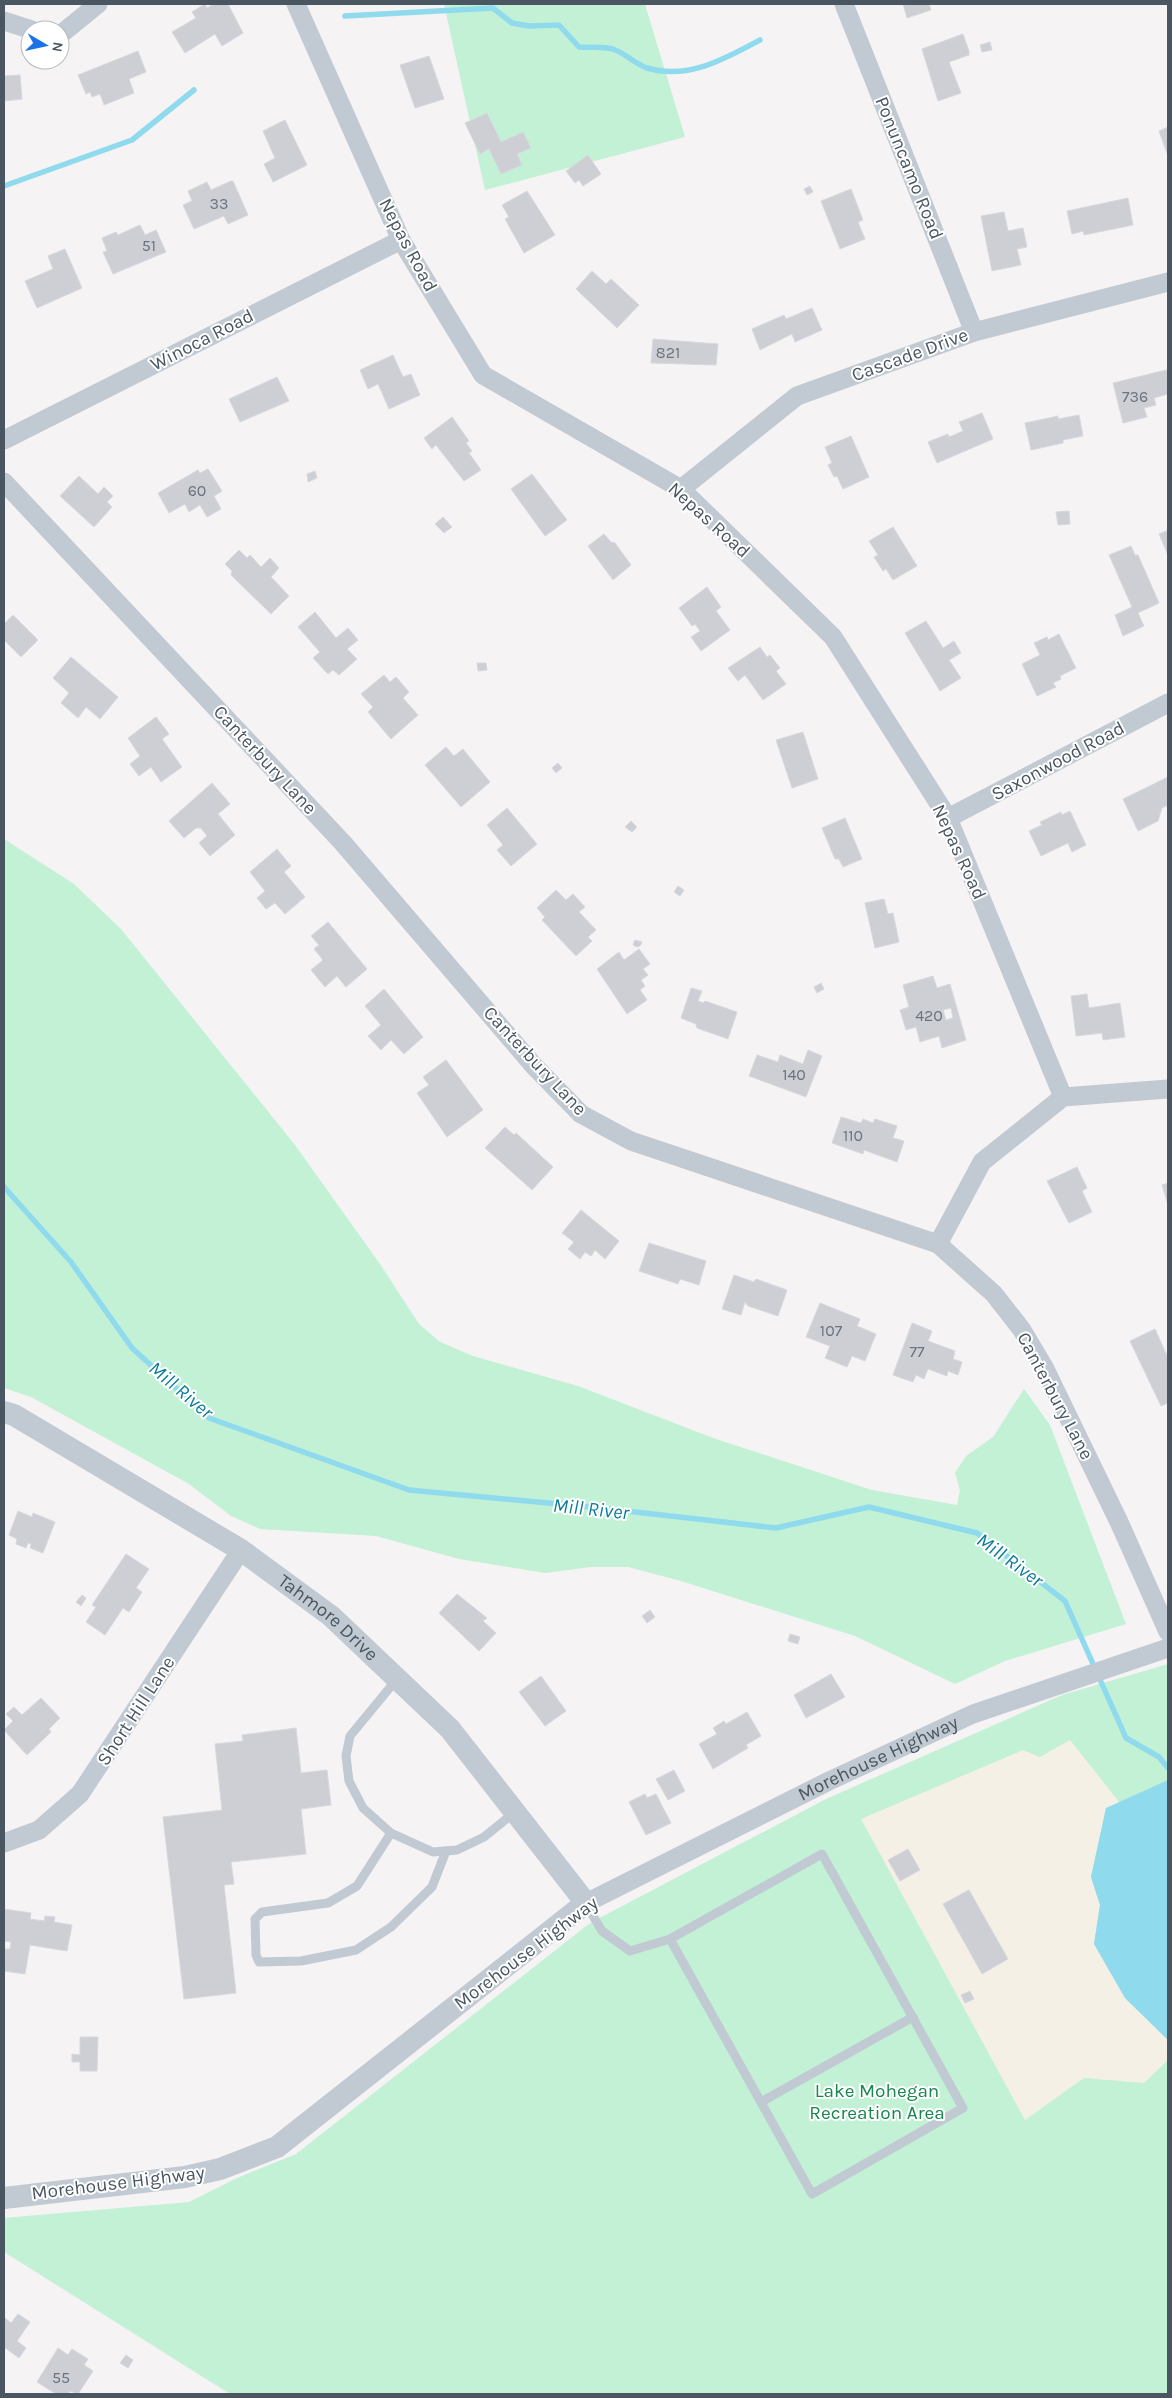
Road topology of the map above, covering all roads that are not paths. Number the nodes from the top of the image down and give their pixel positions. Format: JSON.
{"nodes":[{"id":1,"x":98,"y":4,"type":"edge"},
{"id":2,"x":296,"y":4,"type":"edge"},
{"id":3,"x":844,"y":4,"type":"edge"},
{"id":4,"x":4,"y":21,"type":"edge"},
{"id":5,"x":20,"y":26,"type":"edge"},
{"id":6,"x":70,"y":27,"type":"edge"},
{"id":7,"x":401,"y":240,"type":"junction"},
{"id":8,"x":1168,"y":282,"type":"edge"},
{"id":9,"x":974,"y":332,"type":"junction"},
{"id":10,"x":4,"y":440,"type":"edge"},
{"id":11,"x":4,"y":482,"type":"edge"},
{"id":12,"x":680,"y":489,"type":"junction"},
{"id":13,"x":1168,"y":703,"type":"edge"},
{"id":14,"x":948,"y":818,"type":"junction"},
{"id":15,"x":1168,"y":1089,"type":"edge"},
{"id":16,"x":1063,"y":1097,"type":"junction"},
{"id":17,"x":938,"y":1244,"type":"junction"},
{"id":18,"x":4,"y":1412,"type":"edge"},
{"id":19,"x":241,"y":1550,"type":"junction"},
{"id":20,"x":1168,"y":1632,"type":"edge"},
{"id":21,"x":1168,"y":1648,"type":"edge"},
{"id":22,"x":397,"y":1679,"type":"junction"},
{"id":23,"x":515,"y":1812,"type":"junction"},
{"id":24,"x":391,"y":1833,"type":"junction"},
{"id":25,"x":4,"y":1843,"type":"edge"},
{"id":26,"x":446,"y":1851,"type":"junction"},
{"id":27,"x":586,"y":1903,"type":"junction"},
{"id":28,"x":670,"y":1939,"type":"junction"},
{"id":29,"x":912,"y":2017,"type":"junction"},
{"id":30,"x":761,"y":2102,"type":"junction"},
{"id":31,"x":4,"y":2198,"type":"edge"}],
"edges":[{"from":1,"to":6,"type":"street"},
{"from":2,"to":7,"type":"street","name":"Nepas Road"},
{"from":3,"to":9,"type":"street","name":"Ponuncamo Road"},
{"from":4,"to":5,"type":"street"},
{"from":7,"to":10,"type":"street","name":"Winoca Road"},
{"from":7,"to":12,"type":"street","name":"Nepas Road"},
{"from":8,"to":9,"type":"street","name":"Cascade Drive"},
{"from":9,"to":12,"type":"street","name":"Cascade Drive"},
{"from":11,"to":17,"type":"street","name":"Canterbury Lane"},
{"from":12,"to":14,"type":"street","name":"Nepas Road"},
{"from":13,"to":14,"type":"street","name":"Saxonwood Road"},
{"from":14,"to":16,"type":"street","name":"Nepas Road"},
{"from":15,"to":16,"type":"street"},
{"from":16,"to":17,"type":"street"},
{"from":17,"to":20,"type":"street","name":"Canterbury Lane"},
{"from":18,"to":19,"type":"street","name":"Tahmore Drive"},
{"from":19,"to":22,"type":"street","name":"Tahmore Drive"},
{"from":19,"to":25,"type":"street","name":"Short Hill Lane"},
{"from":21,"to":27,"type":"street","name":"Morehouse Highway"},
{"from":22,"to":23,"type":"street","name":"Tahmore Drive"},
{"from":22,"to":24,"type":"lane"},
{"from":23,"to":26,"type":"lane"},
{"from":23,"to":27,"type":"street","name":"Tahmore Drive"},
{"from":24,"to":26,"type":"lane"},
{"from":24,"to":26,"type":"lane"},
{"from":27,"to":28,"type":"lane"},
{"from":27,"to":31,"type":"street","name":"Morehouse Highway"},
{"from":28,"to":29,"type":"lane"},
{"from":28,"to":30,"type":"lane"},
{"from":29,"to":30,"type":"lane"},
{"from":29,"to":30,"type":"lane"}]}
